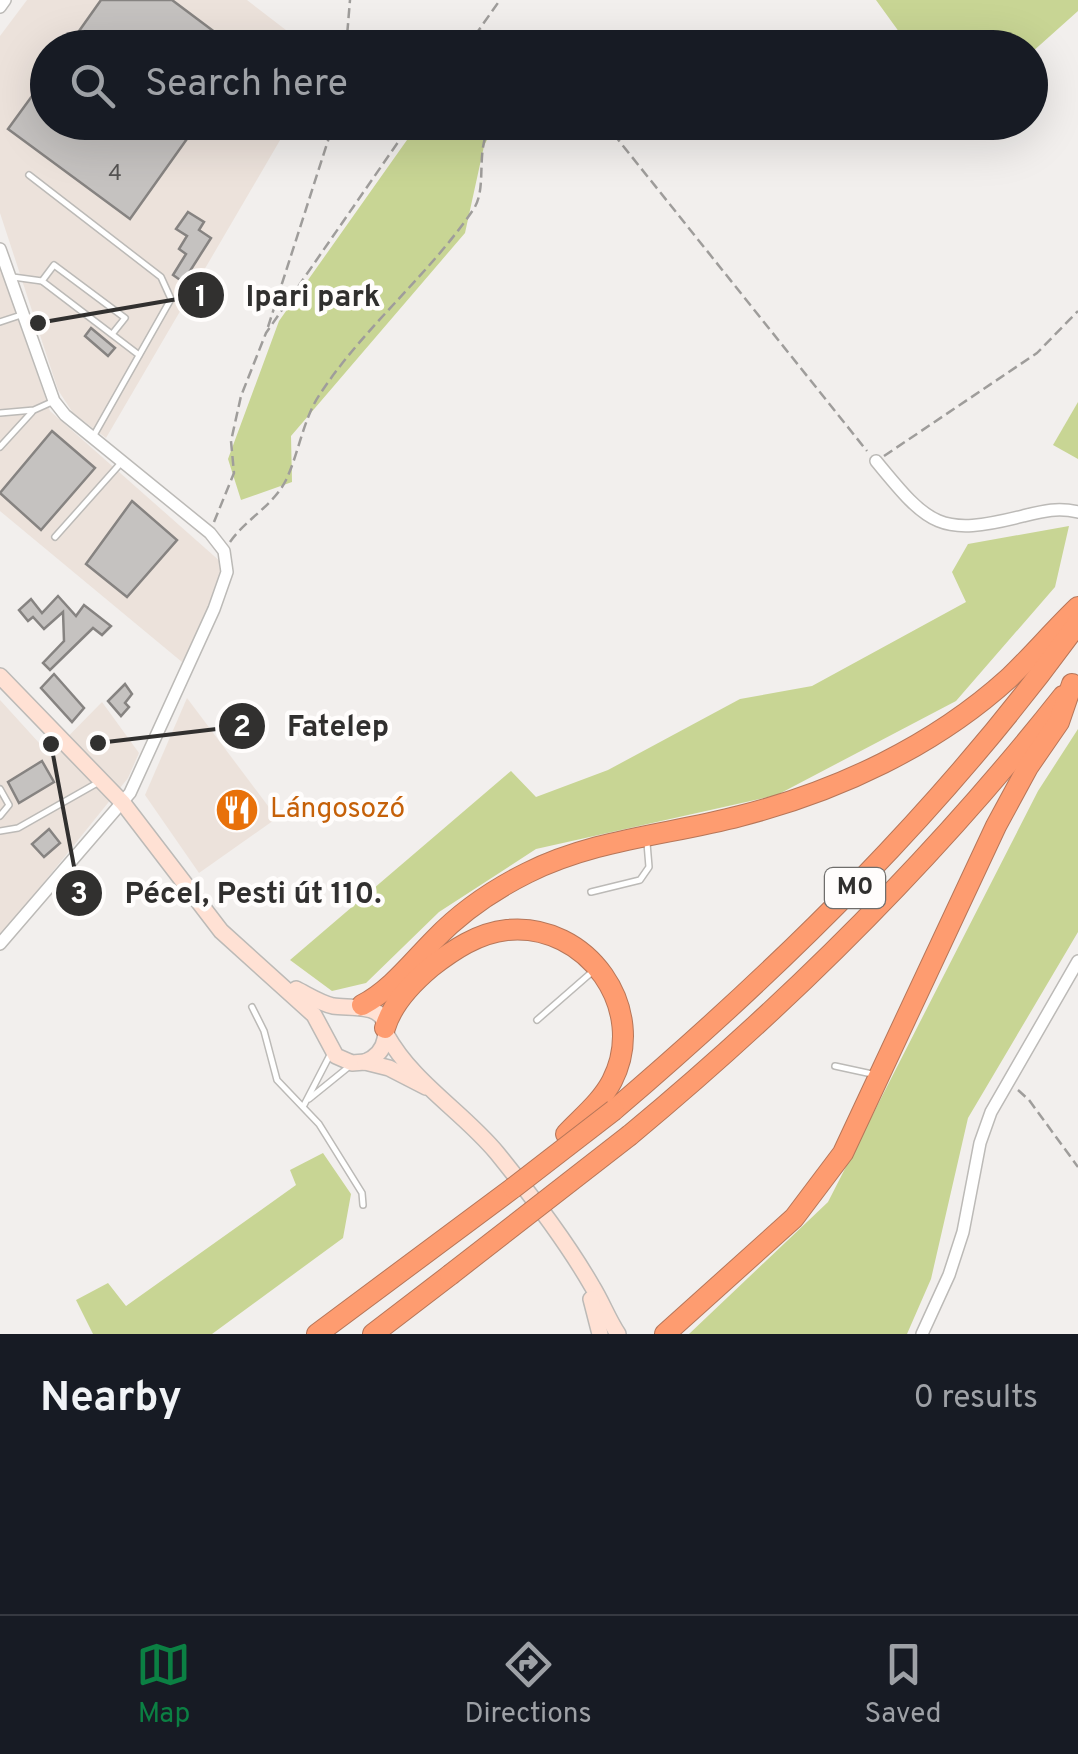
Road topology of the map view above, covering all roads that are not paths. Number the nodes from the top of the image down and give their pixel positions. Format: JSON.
{"nodes":[{"id":1,"x":5,"y":0,"type":"edge"},
{"id":2,"x":0,"y":7,"type":"edge"},
{"id":3,"x":29,"y":175,"type":"dead end"},
{"id":4,"x":0,"y":249,"type":"edge"},
{"id":5,"x":10,"y":277,"type":"junction"},
{"id":6,"x":42,"y":282,"type":"junction"},
{"id":7,"x":22,"y":315,"type":"junction"},
{"id":8,"x":0,"y":322,"type":"edge"},
{"id":9,"x":112,"y":334,"type":"junction"},
{"id":10,"x":140,"y":355,"type":"junction"},
{"id":11,"x":54,"y":401,"type":"junction"},
{"id":12,"x":34,"y":410,"type":"junction"},
{"id":13,"x":0,"y":414,"type":"edge"},
{"id":14,"x":92,"y":438,"type":"junction"},
{"id":15,"x":0,"y":447,"type":"edge"},
{"id":16,"x":876,"y":461,"type":"road end"},
{"id":17,"x":122,"y":462,"type":"junction"},
{"id":18,"x":1078,"y":512,"type":"edge"},
{"id":19,"x":55,"y":538,"type":"dead end"},
{"id":20,"x":1078,"y":607,"type":"edge"},
{"id":21,"x":1078,"y":623,"type":"edge"},
{"id":22,"x":0,"y":676,"type":"edge"},
{"id":23,"x":1075,"y":680,"type":"edge"},
{"id":24,"x":0,"y":686,"type":"edge"},
{"id":25,"x":26,"y":704,"type":"junction"},
{"id":26,"x":102,"y":780,"type":"junction"},
{"id":27,"x":0,"y":789,"type":"edge"},
{"id":28,"x":123,"y":803,"type":"junction"},
{"id":29,"x":0,"y":816,"type":"edge"},
{"id":30,"x":0,"y":831,"type":"edge"},
{"id":31,"x":646,"y":836,"type":"junction"},
{"id":32,"x":591,"y":892,"type":"dead end"},
{"id":33,"x":0,"y":944,"type":"edge"},
{"id":34,"x":1078,"y":961,"type":"edge"},
{"id":35,"x":598,"y":966,"type":"junction"},
{"id":36,"x":271,"y":975,"type":"junction"},
{"id":37,"x":252,"y":1006,"type":"dead end"},
{"id":38,"x":354,"y":1006,"type":"junction"},
{"id":39,"x":537,"y":1020,"type":"dead end"},
{"id":40,"x":385,"y":1031,"type":"junction"},
{"id":41,"x":329,"y":1042,"type":"junction"},
{"id":42,"x":358,"y":1063,"type":"junction"},
{"id":43,"x":835,"y":1066,"type":"dead end"},
{"id":44,"x":880,"y":1077,"type":"junction"},
{"id":45,"x":426,"y":1087,"type":"junction"},
{"id":46,"x":305,"y":1103,"type":"junction"},
{"id":47,"x":513,"y":1188,"type":"junction"},
{"id":48,"x":363,"y":1205,"type":"dead end"},
{"id":49,"x":576,"y":1263,"type":"junction"},
{"id":50,"x":317,"y":1334,"type":"edge"},
{"id":51,"x":372,"y":1334,"type":"edge"},
{"id":52,"x":600,"y":1334,"type":"edge"},
{"id":53,"x":618,"y":1334,"type":"edge"},
{"id":54,"x":665,"y":1334,"type":"edge"},
{"id":55,"x":922,"y":1334,"type":"edge"}],
"edges":[{"from":1,"to":2,"type":"street"},
{"from":3,"to":10,"type":"lane"},
{"from":4,"to":5,"type":"street"},
{"from":5,"to":6,"type":"lane"},
{"from":5,"to":7,"type":"street"},
{"from":6,"to":9,"type":"lane"},
{"from":6,"to":9,"type":"lane"},
{"from":7,"to":8,"type":"lane"},
{"from":7,"to":11,"type":"street"},
{"from":9,"to":10,"type":"lane"},
{"from":10,"to":14,"type":"lane"},
{"from":11,"to":12,"type":"lane"},
{"from":11,"to":14,"type":"street"},
{"from":12,"to":13,"type":"lane"},
{"from":12,"to":15,"type":"lane"},
{"from":14,"to":17,"type":"street"},
{"from":16,"to":18,"type":"street"},
{"from":17,"to":19,"type":"lane"},
{"from":17,"to":28,"type":"street"},
{"from":20,"to":31,"type":"highway"},
{"from":21,"to":47,"type":"highway","number":"M0","bridge":true},
{"from":22,"to":25,"type":"main road"},
{"from":23,"to":44,"type":"highway"},
{"from":23,"to":51,"type":"highway","number":"M0","bridge":true},
{"from":24,"to":25,"type":"main road"},
{"from":25,"to":26,"type":"main road"},
{"from":26,"to":28,"type":"main road"},
{"from":26,"to":30,"type":"lane"},
{"from":27,"to":29,"type":"lane"},
{"from":28,"to":33,"type":"street"},
{"from":28,"to":36,"type":"main road"},
{"from":31,"to":32,"type":"lane"},
{"from":31,"to":38,"type":"highway"},
{"from":34,"to":55,"type":"street"},
{"from":35,"to":39,"type":"lane"},
{"from":35,"to":40,"type":"highway"},
{"from":35,"to":47,"type":"highway","bridge":true},
{"from":36,"to":38,"type":"main road"},
{"from":36,"to":41,"type":"main road"},
{"from":37,"to":46,"type":"lane"},
{"from":38,"to":40,"type":"main road"},
{"from":38,"to":41,"type":"main road"},
{"from":40,"to":42,"type":"main road"},
{"from":40,"to":45,"type":"main road"},
{"from":41,"to":42,"type":"main road"},
{"from":41,"to":46,"type":"lane"},
{"from":42,"to":45,"type":"main road"},
{"from":42,"to":46,"type":"lane"},
{"from":43,"to":44,"type":"lane"},
{"from":44,"to":54,"type":"highway"},
{"from":45,"to":49,"type":"main road"},
{"from":46,"to":48,"type":"lane"},
{"from":47,"to":50,"type":"highway","number":"M0"},
{"from":49,"to":52,"type":"main road"},
{"from":49,"to":53,"type":"main road"}]}
